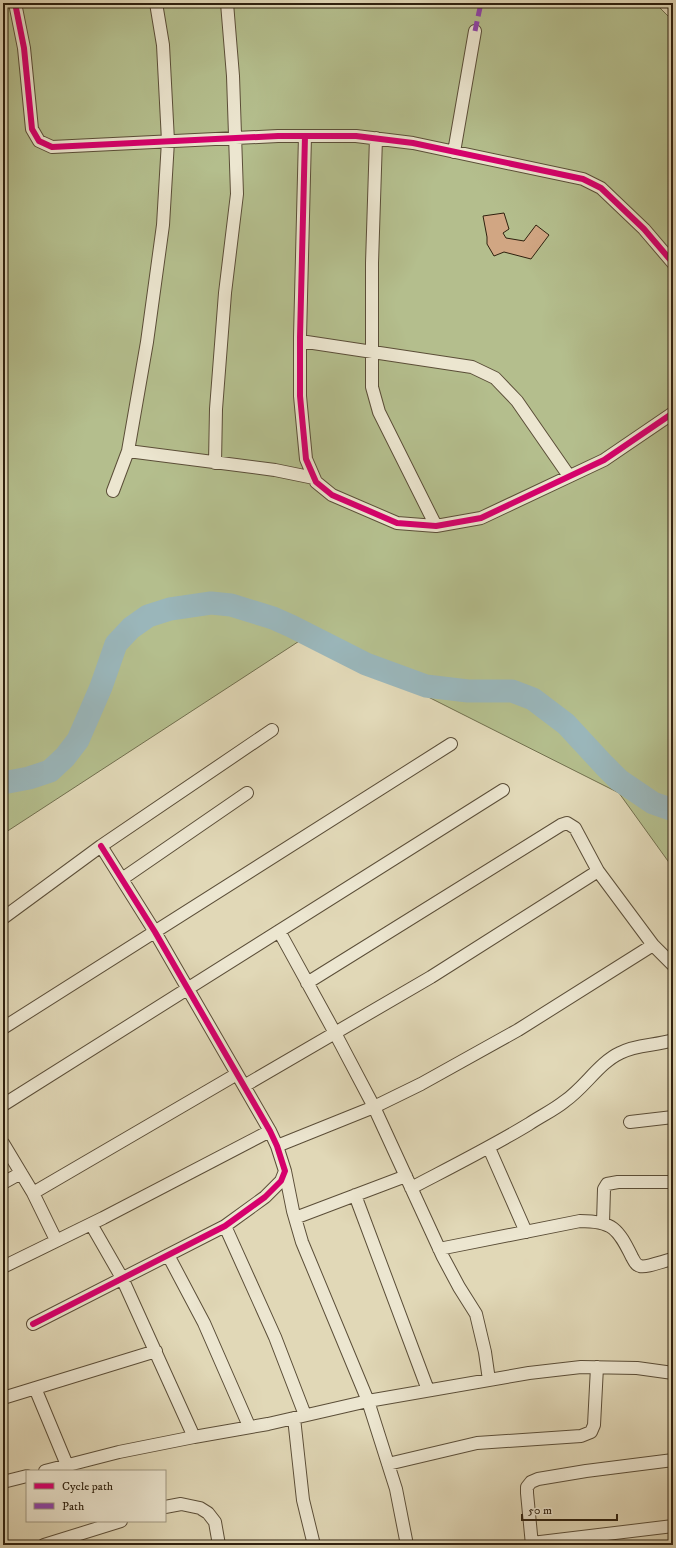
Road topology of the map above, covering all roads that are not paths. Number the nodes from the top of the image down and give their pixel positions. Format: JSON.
{"nodes":[{"id":1,"x":15,"y":3,"type":"edge"},
{"id":2,"x":156,"y":3,"type":"edge"},
{"id":3,"x":227,"y":3,"type":"edge"},
{"id":4,"x":475,"y":31,"type":"dead end"},
{"id":5,"x":305,"y":136,"type":"junction"},
{"id":6,"x":236,"y":138,"type":"junction"},
{"id":7,"x":376,"y":138,"type":"junction"},
{"id":8,"x":168,"y":141,"type":"junction"},
{"id":9,"x":454,"y":152,"type":"junction"},
{"id":10,"x":673,"y":263,"type":"edge"},
{"id":11,"x":300,"y":342,"type":"junction"},
{"id":12,"x":372,"y":352,"type":"junction"},
{"id":13,"x":673,"y":413,"type":"edge"},
{"id":14,"x":128,"y":451,"type":"junction"},
{"id":15,"x":215,"y":463,"type":"junction"},
{"id":16,"x":569,"y":476,"type":"junction"},
{"id":17,"x":314,"y":478,"type":"junction"},
{"id":18,"x":113,"y":491,"type":"dead end"},
{"id":19,"x":436,"y":526,"type":"junction"},
{"id":20,"x":272,"y":730,"type":"dead end"},
{"id":21,"x":450,"y":744,"type":"dead end"},
{"id":22,"x":503,"y":790,"type":"dead end"},
{"id":23,"x":247,"y":793,"type":"dead end"},
{"id":24,"x":101,"y":846,"type":"junction"},
{"id":25,"x":598,"y":871,"type":"junction"},
{"id":26,"x":122,"y":879,"type":"junction"},
{"id":27,"x":3,"y":918,"type":"edge"},
{"id":28,"x":279,"y":931,"type":"junction"},
{"id":29,"x":156,"y":932,"type":"junction"},
{"id":30,"x":653,"y":945,"type":"junction"},
{"id":31,"x":673,"y":965,"type":"edge"},
{"id":32,"x":307,"y":983,"type":"junction"},
{"id":33,"x":188,"y":989,"type":"junction"},
{"id":34,"x":3,"y":1028,"type":"edge"},
{"id":35,"x":335,"y":1033,"type":"junction"},
{"id":36,"x":673,"y":1040,"type":"edge"},
{"id":37,"x":237,"y":1074,"type":"junction"},
{"id":38,"x":244,"y":1086,"type":"junction"},
{"id":39,"x":3,"y":1105,"type":"edge"},
{"id":40,"x":374,"y":1107,"type":"junction"},
{"id":41,"x":673,"y":1117,"type":"edge"},
{"id":42,"x":630,"y":1122,"type":"dead end"},
{"id":43,"x":270,"y":1131,"type":"junction"},
{"id":44,"x":3,"y":1143,"type":"edge"},
{"id":45,"x":277,"y":1146,"type":"junction"},
{"id":46,"x":489,"y":1148,"type":"junction"},
{"id":47,"x":285,"y":1171,"type":"junction"},
{"id":48,"x":21,"y":1173,"type":"junction"},
{"id":49,"x":406,"y":1176,"type":"junction"},
{"id":50,"x":673,"y":1182,"type":"edge"},
{"id":51,"x":3,"y":1184,"type":"edge"},
{"id":52,"x":411,"y":1188,"type":"junction"},
{"id":53,"x":33,"y":1193,"type":"junction"},
{"id":54,"x":355,"y":1195,"type":"junction"},
{"id":55,"x":295,"y":1218,"type":"junction"},
{"id":56,"x":603,"y":1223,"type":"junction"},
{"id":57,"x":91,"y":1224,"type":"junction"},
{"id":58,"x":225,"y":1226,"type":"junction"},
{"id":59,"x":526,"y":1232,"type":"junction"},
{"id":60,"x":56,"y":1240,"type":"junction"},
{"id":61,"x":439,"y":1249,"type":"junction"},
{"id":62,"x":168,"y":1255,"type":"junction"},
{"id":63,"x":673,"y":1259,"type":"edge"},
{"id":64,"x":3,"y":1267,"type":"edge"},
{"id":65,"x":122,"y":1278,"type":"junction"},
{"id":66,"x":33,"y":1324,"type":"dead end"},
{"id":67,"x":156,"y":1351,"type":"junction"},
{"id":68,"x":596,"y":1368,"type":"junction"},
{"id":69,"x":673,"y":1373,"type":"edge"},
{"id":70,"x":489,"y":1380,"type":"junction"},
{"id":71,"x":35,"y":1388,"type":"junction"},
{"id":72,"x":428,"y":1390,"type":"junction"},
{"id":73,"x":3,"y":1398,"type":"edge"},
{"id":74,"x":368,"y":1401,"type":"junction"},
{"id":75,"x":300,"y":1417,"type":"junction"},
{"id":76,"x":249,"y":1426,"type":"junction"},
{"id":77,"x":194,"y":1437,"type":"junction"},
{"id":78,"x":673,"y":1460,"type":"edge"},
{"id":79,"x":388,"y":1464,"type":"junction"},
{"id":80,"x":67,"y":1465,"type":"junction"},
{"id":81,"x":49,"y":1470,"type":"edge"},
{"id":82,"x":26,"y":1476,"type":"edge"},
{"id":83,"x":3,"y":1482,"type":"edge"},
{"id":84,"x":166,"y":1507,"type":"edge"},
{"id":85,"x":118,"y":1522,"type":"edge"},
{"id":86,"x":673,"y":1526,"type":"edge"},
{"id":87,"x":532,"y":1544,"type":"edge"},
{"id":88,"x":44,"y":1545,"type":"edge"},
{"id":89,"x":219,"y":1545,"type":"edge"},
{"id":90,"x":314,"y":1545,"type":"edge"},
{"id":91,"x":407,"y":1545,"type":"edge"}],
"edges":[{"from":1,"to":8,"type":"street"},
{"from":2,"to":8,"type":"street"},
{"from":3,"to":6,"type":"street"},
{"from":4,"to":9,"type":"street"},
{"from":5,"to":6,"type":"street"},
{"from":5,"to":7,"type":"street"},
{"from":5,"to":11,"type":"street"},
{"from":6,"to":8,"type":"street"},
{"from":6,"to":15,"type":"street"},
{"from":7,"to":9,"type":"street"},
{"from":7,"to":12,"type":"street"},
{"from":8,"to":14,"type":"street"},
{"from":9,"to":10,"type":"street"},
{"from":11,"to":12,"type":"street"},
{"from":11,"to":17,"type":"street"},
{"from":12,"to":16,"type":"street"},
{"from":12,"to":19,"type":"street"},
{"from":13,"to":16,"type":"street"},
{"from":14,"to":15,"type":"street"},
{"from":14,"to":18,"type":"street"},
{"from":15,"to":17,"type":"street"},
{"from":16,"to":19,"type":"street"},
{"from":17,"to":19,"type":"street"},
{"from":20,"to":24,"type":"street"},
{"from":21,"to":29,"type":"street"},
{"from":22,"to":28,"type":"street"},
{"from":23,"to":26,"type":"street"},
{"from":24,"to":26,"type":"street"},
{"from":24,"to":27,"type":"street"},
{"from":25,"to":30,"type":"street"},
{"from":25,"to":32,"type":"street"},
{"from":25,"to":35,"type":"street"},
{"from":26,"to":29,"type":"street"},
{"from":28,"to":32,"type":"street"},
{"from":28,"to":33,"type":"street"},
{"from":29,"to":33,"type":"street"},
{"from":29,"to":34,"type":"street"},
{"from":30,"to":31,"type":"street"},
{"from":30,"to":40,"type":"street"},
{"from":32,"to":35,"type":"street"},
{"from":33,"to":37,"type":"street"},
{"from":33,"to":39,"type":"street"},
{"from":35,"to":38,"type":"street"},
{"from":35,"to":40,"type":"street"},
{"from":36,"to":46,"type":"street"},
{"from":37,"to":38,"type":"street"},
{"from":37,"to":53,"type":"street"},
{"from":38,"to":43,"type":"street"},
{"from":40,"to":45,"type":"street"},
{"from":40,"to":49,"type":"street"},
{"from":41,"to":42,"type":"street"},
{"from":43,"to":45,"type":"street"},
{"from":43,"to":57,"type":"street"},
{"from":44,"to":48,"type":"street"},
{"from":45,"to":47,"type":"street"},
{"from":46,"to":52,"type":"street"},
{"from":46,"to":59,"type":"street"},
{"from":47,"to":55,"type":"street"},
{"from":47,"to":58,"type":"street"},
{"from":48,"to":51,"type":"street"},
{"from":48,"to":53,"type":"street"},
{"from":49,"to":52,"type":"street"},
{"from":49,"to":54,"type":"street"},
{"from":50,"to":56,"type":"street"},
{"from":52,"to":61,"type":"street"},
{"from":53,"to":60,"type":"street"},
{"from":54,"to":55,"type":"street"},
{"from":54,"to":72,"type":"street"},
{"from":55,"to":74,"type":"street"},
{"from":56,"to":59,"type":"street"},
{"from":56,"to":63,"type":"street"},
{"from":57,"to":60,"type":"street"},
{"from":57,"to":65,"type":"street"},
{"from":58,"to":62,"type":"street"},
{"from":58,"to":75,"type":"street"},
{"from":59,"to":61,"type":"street"},
{"from":60,"to":64,"type":"street"},
{"from":61,"to":70,"type":"street"},
{"from":62,"to":65,"type":"street"},
{"from":62,"to":76,"type":"street"},
{"from":65,"to":66,"type":"street"},
{"from":65,"to":67,"type":"street"},
{"from":67,"to":71,"type":"street"},
{"from":67,"to":77,"type":"street"},
{"from":68,"to":69,"type":"street"},
{"from":68,"to":70,"type":"street"},
{"from":68,"to":79,"type":"street"},
{"from":70,"to":72,"type":"street"},
{"from":71,"to":73,"type":"street"},
{"from":71,"to":80,"type":"street"},
{"from":72,"to":74,"type":"street"},
{"from":74,"to":75,"type":"street"},
{"from":74,"to":79,"type":"street"},
{"from":75,"to":76,"type":"street"},
{"from":75,"to":90,"type":"street"},
{"from":76,"to":77,"type":"street"},
{"from":77,"to":80,"type":"street"},
{"from":78,"to":87,"type":"street"},
{"from":79,"to":91,"type":"street"},
{"from":80,"to":81,"type":"street"},
{"from":82,"to":83,"type":"street"},
{"from":84,"to":89,"type":"street"},
{"from":85,"to":88,"type":"street"},
{"from":86,"to":87,"type":"street"}]}
